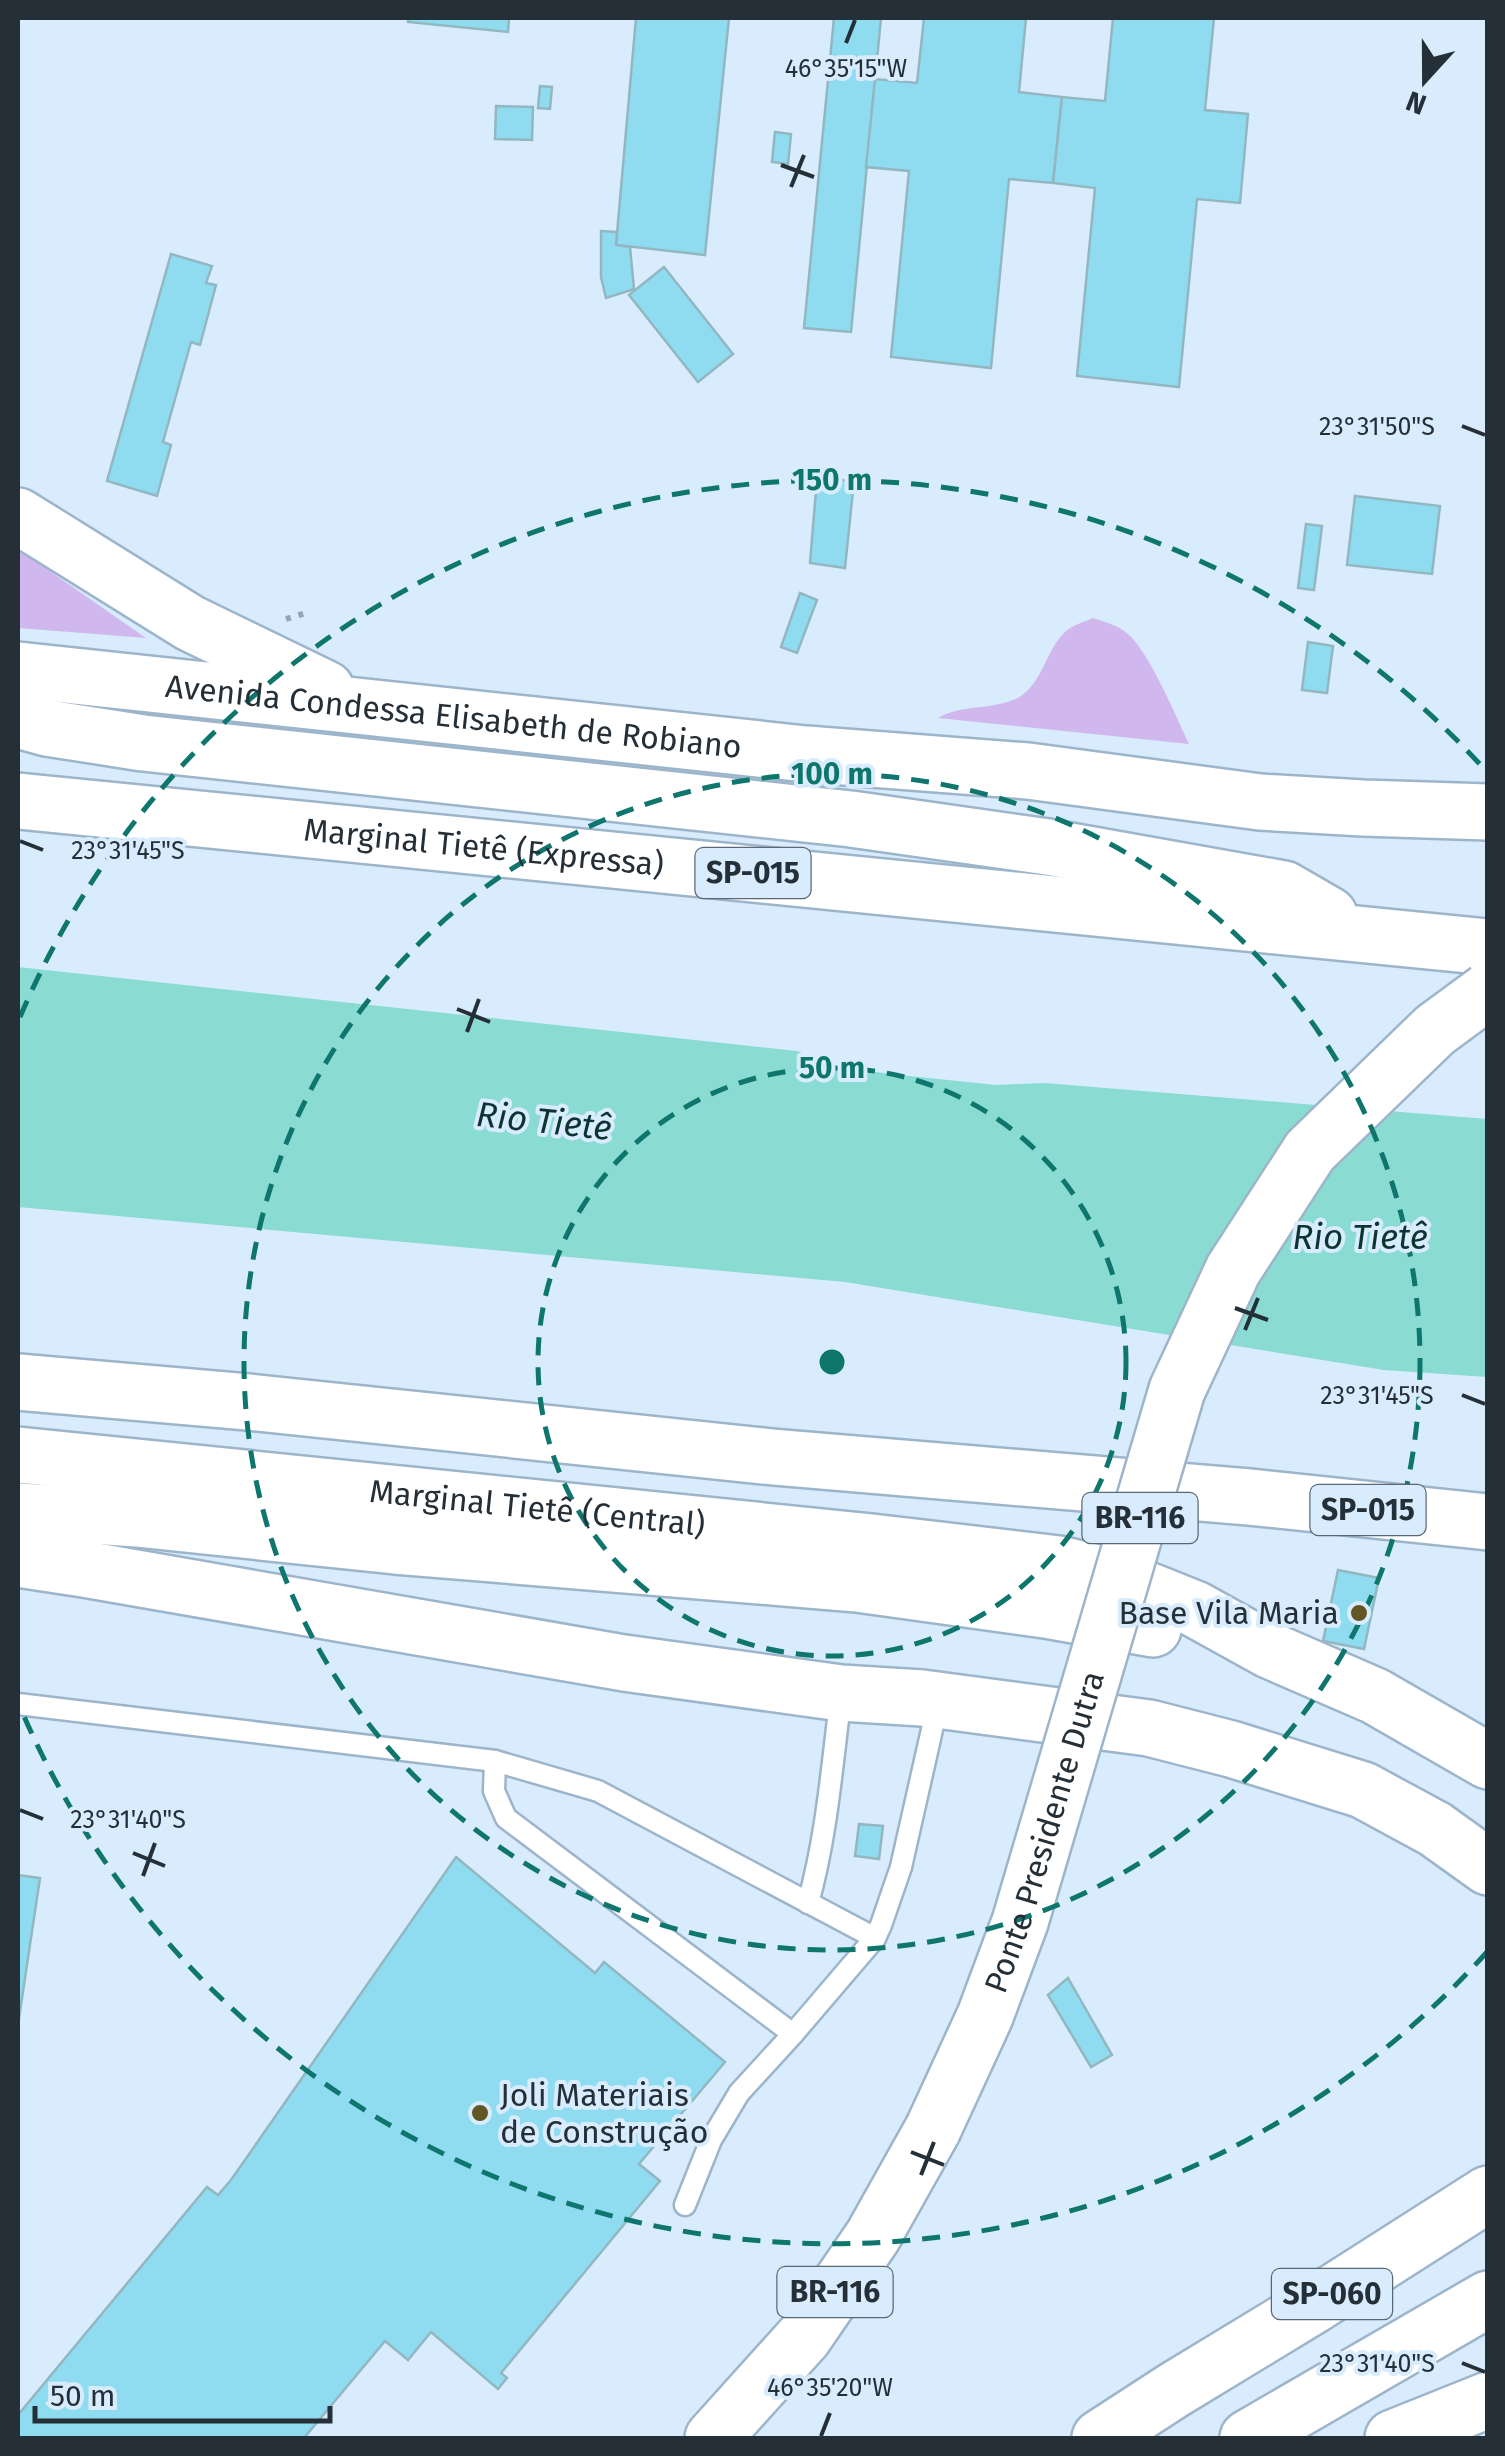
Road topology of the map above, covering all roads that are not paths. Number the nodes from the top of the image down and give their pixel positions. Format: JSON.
{"nodes":[{"id":1,"x":18,"y":516,"type":"edge"},
{"id":2,"x":18,"y":670,"type":"edge"},
{"id":3,"x":365,"y":708,"type":"junction"},
{"id":4,"x":18,"y":720,"type":"edge"},
{"id":5,"x":32,"y":799,"type":"edge"},
{"id":6,"x":1488,"y":812,"type":"edge"},
{"id":7,"x":1362,"y":934,"type":"junction"},
{"id":8,"x":1488,"y":947,"type":"edge"},
{"id":9,"x":1488,"y":992,"type":"edge"},
{"id":10,"x":18,"y":1382,"type":"edge"},
{"id":11,"x":18,"y":1455,"type":"edge"},
{"id":12,"x":18,"y":1514,"type":"edge"},
{"id":13,"x":1488,"y":1522,"type":"edge"},
{"id":14,"x":18,"y":1560,"type":"edge"},
{"id":15,"x":1052,"y":1587,"type":"junction"},
{"id":16,"x":842,"y":1693,"type":"junction"},
{"id":17,"x":938,"y":1701,"type":"junction"},
{"id":18,"x":18,"y":1704,"type":"edge"},
{"id":19,"x":1488,"y":1760,"type":"edge"},
{"id":20,"x":495,"y":1761,"type":"junction"},
{"id":21,"x":1488,"y":1867,"type":"edge"},
{"id":22,"x":808,"y":1903,"type":"junction"},
{"id":23,"x":875,"y":1938,"type":"junction"},
{"id":24,"x":793,"y":2034,"type":"junction"},
{"id":25,"x":1488,"y":2194,"type":"edge"},
{"id":26,"x":686,"y":2205,"type":"dead end"},
{"id":27,"x":1488,"y":2300,"type":"edge"},
{"id":28,"x":1174,"y":2390,"type":"junction"},
{"id":29,"x":1488,"y":2400,"type":"edge"},
{"id":30,"x":713,"y":2438,"type":"edge"},
{"id":31,"x":1066,"y":2438,"type":"edge"},
{"id":32,"x":1100,"y":2438,"type":"edge"},
{"id":33,"x":1248,"y":2438,"type":"edge"},
{"id":34,"x":1394,"y":2438,"type":"edge"}],
"edges":[{"from":1,"to":3,"type":"highway"},
{"from":2,"to":3,"type":"highway","name":"Avenida Condessa Elisabeth de Robiano"},
{"from":3,"to":6,"type":"highway","name":"Avenida Condessa Elisabeth de Robiano"},
{"from":4,"to":7,"type":"highway"},
{"from":5,"to":7,"type":"highway","name":"Marginal Tietê (Expressa)","number":"SP-015"},
{"from":7,"to":8,"type":"highway","name":"Marginal Tietê (Expressa)","number":"SP-015"},
{"from":9,"to":30,"type":"highway","name":"Ponte Presidente Dutra","number":"BR-116","bridge":true},
{"from":10,"to":13,"type":"highway","number":"SP-015"},
{"from":11,"to":15,"type":"highway","name":"Marginal Tietê (Central)"},
{"from":12,"to":15,"type":"highway","name":"Marginal Tietê (Central)"},
{"from":12,"to":16,"type":"highway"},
{"from":14,"to":16,"type":"highway"},
{"from":15,"to":19,"type":"highway"},
{"from":16,"to":17,"type":"highway"},
{"from":16,"to":22,"type":"lane"},
{"from":17,"to":21,"type":"highway"},
{"from":17,"to":23,"type":"lane"},
{"from":18,"to":20,"type":"lane"},
{"from":20,"to":22,"type":"lane"},
{"from":20,"to":24,"type":"lane"},
{"from":22,"to":23,"type":"lane"},
{"from":23,"to":24,"type":"lane"},
{"from":24,"to":26,"type":"lane"},
{"from":25,"to":28,"type":"highway","number":"SP-060"},
{"from":27,"to":33,"type":"highway","number":"SP-060"},
{"from":28,"to":31,"type":"highway"},
{"from":28,"to":32,"type":"highway","number":"SP-060"},
{"from":29,"to":34,"type":"highway"}]}
